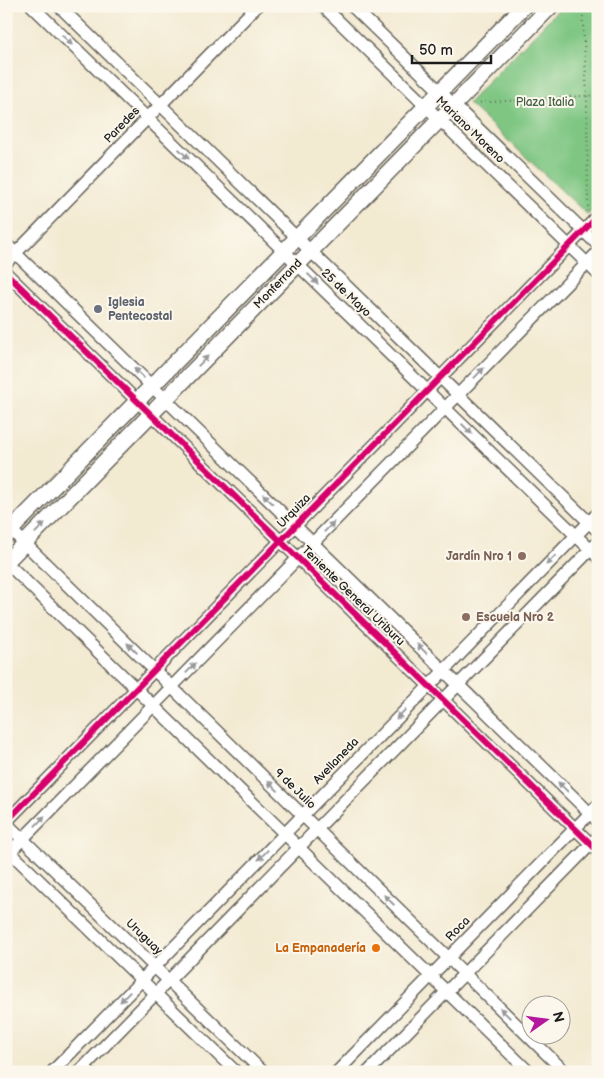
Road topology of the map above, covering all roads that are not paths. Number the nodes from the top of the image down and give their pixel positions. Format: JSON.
{"nodes":[{"id":1,"x":32,"y":6,"type":"edge"},
{"id":2,"x":59,"y":6,"type":"edge"},
{"id":3,"x":257,"y":6,"type":"edge"},
{"id":4,"x":323,"y":6,"type":"edge"},
{"id":5,"x":352,"y":6,"type":"edge"},
{"id":6,"x":524,"y":6,"type":"edge"},
{"id":7,"x":551,"y":6,"type":"edge"},
{"id":8,"x":440,"y":92,"type":"junction"},
{"id":9,"x":461,"y":104,"type":"junction"},
{"id":10,"x":160,"y":105,"type":"junction"},
{"id":11,"x":426,"y":106,"type":"junction"},
{"id":12,"x":147,"y":118,"type":"junction"},
{"id":13,"x":440,"y":120,"type":"junction"},
{"id":14,"x":593,"y":215,"type":"edge"},
{"id":15,"x":583,"y":231,"type":"junction"},
{"id":16,"x":297,"y":238,"type":"junction"},
{"id":17,"x":6,"y":244,"type":"edge"},
{"id":18,"x":598,"y":245,"type":"edge"},
{"id":19,"x":568,"y":246,"type":"junction"},
{"id":20,"x":284,"y":251,"type":"junction"},
{"id":21,"x":311,"y":251,"type":"junction"},
{"id":22,"x":598,"y":252,"type":"edge"},
{"id":23,"x":16,"y":253,"type":"junction"},
{"id":24,"x":6,"y":263,"type":"edge"},
{"id":25,"x":587,"y":263,"type":"junction"},
{"id":26,"x":298,"y":265,"type":"junction"},
{"id":27,"x":6,"y":273,"type":"edge"},
{"id":28,"x":598,"y":274,"type":"edge"},
{"id":29,"x":440,"y":377,"type":"junction"},
{"id":30,"x":152,"y":386,"type":"junction"},
{"id":31,"x":427,"y":391,"type":"junction"},
{"id":32,"x":458,"y":395,"type":"junction"},
{"id":33,"x":166,"y":399,"type":"junction"},
{"id":34,"x":138,"y":401,"type":"junction"},
{"id":35,"x":445,"y":408,"type":"junction"},
{"id":36,"x":151,"y":414,"type":"junction"},
{"id":37,"x":598,"y":513,"type":"edge"},
{"id":38,"x":589,"y":522,"type":"junction"},
{"id":39,"x":295,"y":526,"type":"junction"},
{"id":40,"x":8,"y":530,"type":"edge"},
{"id":41,"x":598,"y":531,"type":"edge"},
{"id":42,"x":576,"y":536,"type":"junction"},
{"id":43,"x":280,"y":541,"type":"junction"},
{"id":44,"x":25,"y":543,"type":"junction"},
{"id":45,"x":313,"y":543,"type":"junction"},
{"id":46,"x":595,"y":549,"type":"edge"},
{"id":47,"x":298,"y":558,"type":"junction"},
{"id":48,"x":6,"y":562,"type":"edge"},
{"id":49,"x":154,"y":670,"type":"junction"},
{"id":50,"x":444,"y":671,"type":"junction"},
{"id":51,"x":458,"y":684,"type":"junction"},
{"id":52,"x":429,"y":686,"type":"junction"},
{"id":53,"x":172,"y":687,"type":"junction"},
{"id":54,"x":136,"y":688,"type":"junction"},
{"id":55,"x":443,"y":700,"type":"junction"},
{"id":56,"x":154,"y":706,"type":"junction"},
{"id":57,"x":595,"y":813,"type":"edge"},
{"id":58,"x":303,"y":815,"type":"junction"},
{"id":59,"x":6,"y":822,"type":"edge"},
{"id":60,"x":575,"y":828,"type":"junction"},
{"id":61,"x":317,"y":829,"type":"junction"},
{"id":62,"x":284,"y":834,"type":"junction"},
{"id":63,"x":23,"y":839,"type":"junction"},
{"id":64,"x":595,"y":844,"type":"edge"},
{"id":65,"x":299,"y":847,"type":"junction"},
{"id":66,"x":8,"y":852,"type":"edge"},
{"id":67,"x":449,"y":958,"type":"junction"},
{"id":68,"x":154,"y":967,"type":"junction"},
{"id":69,"x":465,"y":973,"type":"junction"},
{"id":70,"x":431,"y":976,"type":"junction"},
{"id":71,"x":142,"y":980,"type":"junction"},
{"id":72,"x":169,"y":980,"type":"junction"},
{"id":73,"x":447,"y":992,"type":"junction"},
{"id":74,"x":156,"y":993,"type":"junction"},
{"id":75,"x":86,"y":1069,"type":"edge"},
{"id":76,"x":52,"y":1072,"type":"edge"},
{"id":77,"x":236,"y":1072,"type":"edge"},
{"id":78,"x":263,"y":1072,"type":"edge"},
{"id":79,"x":338,"y":1072,"type":"edge"},
{"id":80,"x":368,"y":1072,"type":"edge"},
{"id":81,"x":528,"y":1072,"type":"edge"},
{"id":82,"x":565,"y":1072,"type":"edge"}],
"edges":[{"from":1,"to":12,"type":"street","name":"25 de Mayo","one_way":true},
{"from":2,"to":10,"type":"street","name":"25 de Mayo"},
{"from":3,"to":10,"type":"street","name":"Paredes"},
{"from":4,"to":11,"type":"street","name":"Mariano Moreno"},
{"from":5,"to":8,"type":"street","name":"Mariano Moreno"},
{"from":6,"to":8,"type":"street","name":"Monferrand"},
{"from":7,"to":9,"type":"street","name":"Monferrand"},
{"from":8,"to":9,"type":"street","name":"Mariano Moreno"},
{"from":8,"to":11,"type":"street","name":"Monferrand"},
{"from":9,"to":13,"type":"street","name":"Monferrand"},
{"from":9,"to":15,"type":"street","name":"Mariano Moreno"},
{"from":10,"to":12,"type":"street","name":"Paredes"},
{"from":10,"to":16,"type":"street","name":"25 de Mayo"},
{"from":11,"to":13,"type":"street","name":"Mariano Moreno"},
{"from":11,"to":16,"type":"street","name":"Monferrand"},
{"from":12,"to":20,"type":"street","name":"25 de Mayo","one_way":true},
{"from":12,"to":23,"type":"street","name":"Paredes"},
{"from":13,"to":19,"type":"street","name":"Mariano Moreno"},
{"from":13,"to":21,"type":"street","name":"Monferrand"},
{"from":14,"to":15,"type":"street","name":"Urquiza"},
{"from":15,"to":18,"type":"street","name":"Mariano Moreno"},
{"from":15,"to":19,"type":"street","name":"Urquiza"},
{"from":16,"to":20,"type":"street","name":"Monferrand"},
{"from":16,"to":21,"type":"street","name":"25 de Mayo"},
{"from":17,"to":23,"type":"street","name":"Teniente General Uriburu"},
{"from":19,"to":25,"type":"street","name":"Mariano Moreno"},
{"from":19,"to":29,"type":"street","name":"Urquiza"},
{"from":20,"to":26,"type":"street","name":"25 de Mayo"},
{"from":20,"to":30,"type":"street","name":"Monferrand"},
{"from":21,"to":26,"type":"street","name":"Monferrand"},
{"from":21,"to":29,"type":"street","name":"25 de Mayo"},
{"from":22,"to":25,"type":"street"},
{"from":23,"to":24,"type":"street","name":"Paredes"},
{"from":30,"to":23,"type":"street","name":"Teniente General Uriburu","one_way":true},
{"from":25,"to":28,"type":"street","name":"Mariano Moreno"},
{"from":32,"to":25,"type":"street","one_way":true},
{"from":26,"to":31,"type":"street","name":"25 de Mayo","one_way":true},
{"from":33,"to":26,"type":"street","name":"Monferrand","one_way":true},
{"from":27,"to":34,"type":"street","name":"Teniente General Uriburu"},
{"from":29,"to":31,"type":"street","name":"Urquiza"},
{"from":29,"to":32,"type":"street","name":"25 de Mayo"},
{"from":30,"to":33,"type":"street","name":"Teniente General Uriburu"},
{"from":30,"to":34,"type":"street","name":"Monferrand"},
{"from":31,"to":35,"type":"street","name":"25 de Mayo"},
{"from":31,"to":39,"type":"street","name":"Urquiza"},
{"from":32,"to":35,"type":"street"},
{"from":32,"to":38,"type":"street","name":"25 de Mayo"},
{"from":33,"to":36,"type":"street","name":"Monferrand"},
{"from":39,"to":33,"type":"street","name":"Teniente General Uriburu","one_way":true},
{"from":34,"to":36,"type":"street","name":"Teniente General Uriburu"},
{"from":34,"to":40,"type":"street","name":"Monferrand"},
{"from":35,"to":42,"type":"street","name":"25 de Mayo","one_way":true},
{"from":45,"to":35,"type":"street","one_way":true},
{"from":36,"to":43,"type":"street","name":"Teniente General Uriburu"},
{"from":44,"to":36,"type":"street","name":"Monferrand","one_way":true},
{"from":37,"to":38,"type":"street","name":"Avellaneda"},
{"from":38,"to":41,"type":"street","name":"25 de Mayo"},
{"from":38,"to":42,"type":"street","name":"Avellaneda"},
{"from":39,"to":43,"type":"street","name":"Urquiza"},
{"from":39,"to":45,"type":"street","name":"Teniente General Uriburu"},
{"from":40,"to":44,"type":"street","name":"9 de Julio"},
{"from":42,"to":46,"type":"street","name":"25 de Mayo"},
{"from":42,"to":50,"type":"street","name":"Avellaneda","one_way":true},
{"from":43,"to":47,"type":"street","name":"Teniente General Uriburu"},
{"from":43,"to":49,"type":"street","name":"Urquiza"},
{"from":44,"to":48,"type":"street","name":"Monferrand"},
{"from":49,"to":44,"type":"street","name":"9 de Julio","one_way":true},
{"from":45,"to":47,"type":"street"},
{"from":50,"to":45,"type":"street","name":"Teniente General Uriburu","one_way":true},
{"from":46,"to":51,"type":"street"},
{"from":47,"to":52,"type":"street","name":"Teniente General Uriburu"},
{"from":53,"to":47,"type":"street","one_way":true},
{"from":48,"to":54,"type":"street"},
{"from":49,"to":53,"type":"street","name":"9 de Julio"},
{"from":49,"to":54,"type":"street","name":"Urquiza"},
{"from":50,"to":51,"type":"street","name":"Teniente General Uriburu"},
{"from":50,"to":52,"type":"street","name":"Avellaneda"},
{"from":51,"to":55,"type":"street"},
{"from":57,"to":51,"type":"street","name":"Teniente General Uriburu","one_way":true},
{"from":52,"to":55,"type":"street","name":"Teniente General Uriburu"},
{"from":52,"to":58,"type":"street","name":"Avellaneda","one_way":true},
{"from":53,"to":56,"type":"street"},
{"from":58,"to":53,"type":"street","name":"9 de Julio","one_way":true},
{"from":54,"to":56,"type":"street"},
{"from":54,"to":59,"type":"street","name":"Urquiza"},
{"from":55,"to":60,"type":"street","name":"Teniente General Uriburu"},
{"from":55,"to":61,"type":"street"},
{"from":56,"to":62,"type":"street"},
{"from":63,"to":56,"type":"street","one_way":true},
{"from":57,"to":60,"type":"street","name":"Roca"},
{"from":58,"to":61,"type":"street","name":"9 de Julio"},
{"from":58,"to":62,"type":"street","name":"Avellaneda"},
{"from":59,"to":63,"type":"street","name":"Uruguay"},
{"from":60,"to":64,"type":"street","name":"Teniente General Uriburu"},
{"from":60,"to":67,"type":"street","name":"Roca"},
{"from":61,"to":65,"type":"street"},
{"from":67,"to":61,"type":"street","name":"9 de Julio","one_way":true},
{"from":62,"to":65,"type":"street"},
{"from":62,"to":68,"type":"street","name":"Avellaneda","one_way":true},
{"from":63,"to":66,"type":"street"},
{"from":63,"to":68,"type":"street","name":"Uruguay"},
{"from":64,"to":69,"type":"street"},
{"from":65,"to":70,"type":"street"},
{"from":65,"to":72,"type":"street"},
{"from":66,"to":71,"type":"street"},
{"from":67,"to":69,"type":"street","name":"9 de Julio"},
{"from":67,"to":70,"type":"street","name":"Roca"},
{"from":68,"to":71,"type":"street","name":"Avellaneda"},
{"from":68,"to":72,"type":"street","name":"Uruguay"},
{"from":69,"to":73,"type":"street"},
{"from":82,"to":69,"type":"street","name":"9 de Julio","one_way":true},
{"from":70,"to":73,"type":"street"},
{"from":70,"to":79,"type":"street","name":"Roca"},
{"from":71,"to":74,"type":"street"},
{"from":71,"to":76,"type":"street","name":"Avellaneda","one_way":true},
{"from":72,"to":74,"type":"street"},
{"from":72,"to":78,"type":"street","name":"Uruguay"},
{"from":73,"to":80,"type":"street"},
{"from":73,"to":81,"type":"street"},
{"from":74,"to":75,"type":"street"},
{"from":74,"to":77,"type":"street"}]}
